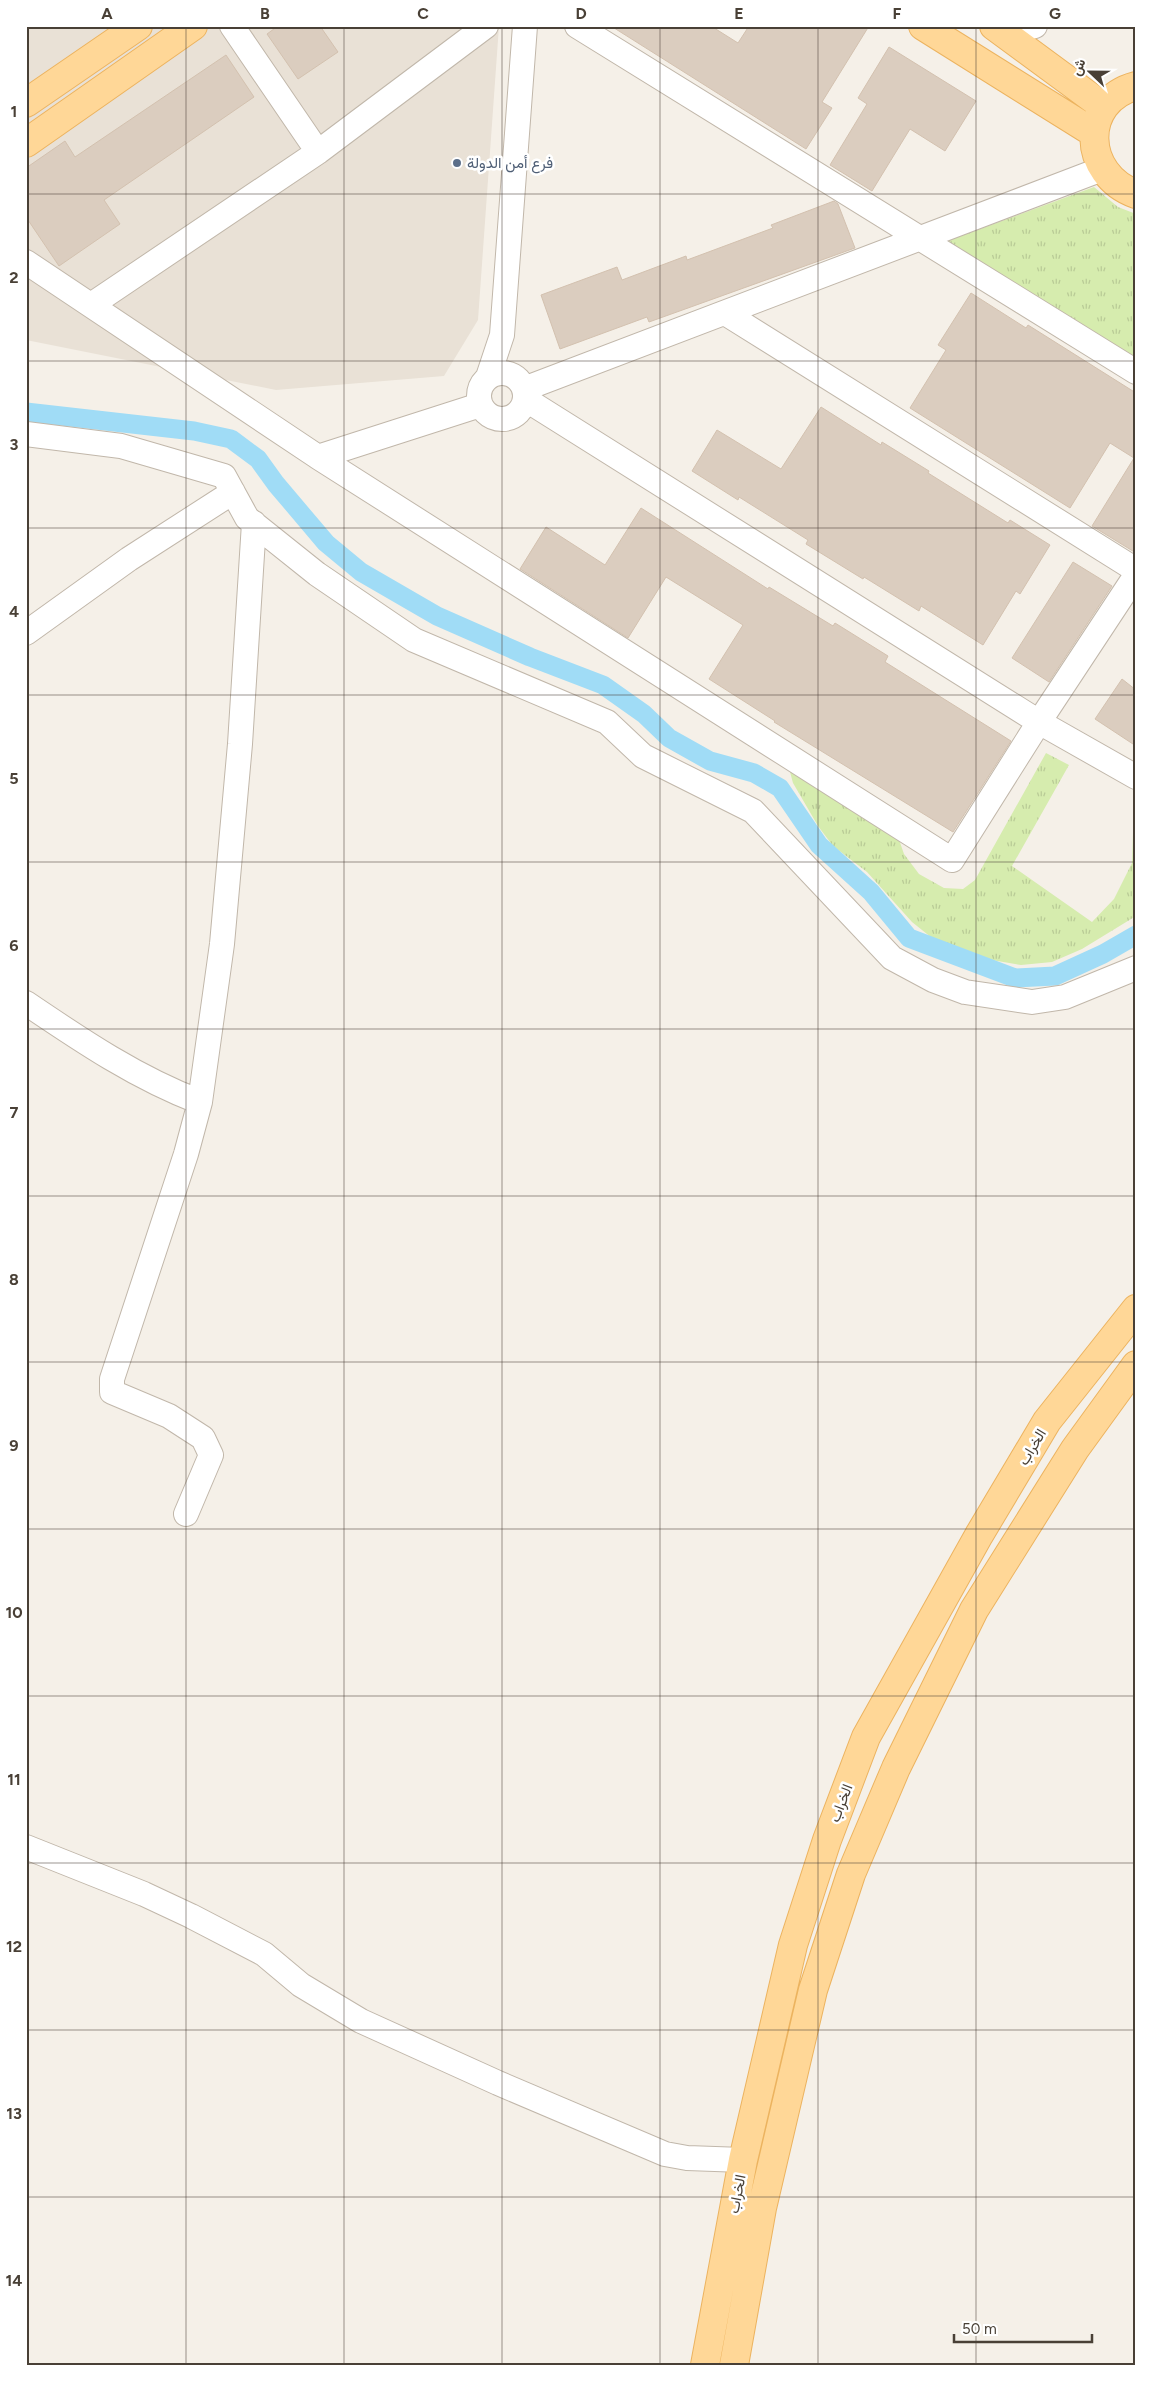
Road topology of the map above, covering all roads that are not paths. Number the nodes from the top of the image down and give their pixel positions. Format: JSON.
{"nodes":[{"id":1,"x":138,"y":26,"type":"edge"},
{"id":2,"x":193,"y":26,"type":"edge"},
{"id":3,"x":232,"y":26,"type":"edge"},
{"id":4,"x":486,"y":26,"type":"edge"},
{"id":5,"x":524,"y":26,"type":"edge"},
{"id":6,"x":576,"y":26,"type":"edge"},
{"id":7,"x":923,"y":26,"type":"edge"},
{"id":8,"x":1035,"y":26,"type":"edge"},
{"id":9,"x":1000,"y":30,"type":"edge"},
{"id":10,"x":1136,"y":86,"type":"edge"},
{"id":11,"x":26,"y":103,"type":"edge"},
{"id":12,"x":1104,"y":107,"type":"junction"},
{"id":13,"x":1094,"y":134,"type":"junction"},
{"id":14,"x":26,"y":143,"type":"edge"},
{"id":15,"x":318,"y":152,"type":"junction"},
{"id":16,"x":1102,"y":169,"type":"junction"},
{"id":17,"x":1136,"y":194,"type":"edge"},
{"id":18,"x":920,"y":238,"type":"junction"},
{"id":19,"x":26,"y":262,"type":"edge"},
{"id":20,"x":90,"y":305,"type":"junction"},
{"id":21,"x":725,"y":313,"type":"junction"},
{"id":22,"x":502,"y":336,"type":"junction"},
{"id":23,"x":1136,"y":372,"type":"edge"},
{"id":24,"x":488,"y":378,"type":"junction"},
{"id":25,"x":520,"y":396,"type":"junction"},
{"id":26,"x":480,"y":405,"type":"junction"},
{"id":27,"x":26,"y":434,"type":"edge"},
{"id":28,"x":318,"y":457,"type":"junction"},
{"id":29,"x":233,"y":492,"type":"junction"},
{"id":30,"x":254,"y":523,"type":"junction"},
{"id":31,"x":1136,"y":570,"type":"edge"},
{"id":32,"x":1136,"y":575,"type":"edge"},
{"id":33,"x":26,"y":632,"type":"edge"},
{"id":34,"x":1039,"y":722,"type":"junction"},
{"id":35,"x":1136,"y":777,"type":"edge"},
{"id":36,"x":1136,"y":968,"type":"edge"},
{"id":37,"x":26,"y":1004,"type":"edge"},
{"id":38,"x":200,"y":1102,"type":"junction"},
{"id":39,"x":1136,"y":1309,"type":"edge"},
{"id":40,"x":1136,"y":1365,"type":"edge"},
{"id":41,"x":186,"y":1514,"type":"dead end"},
{"id":42,"x":26,"y":1847,"type":"edge"},
{"id":43,"x":743,"y":2160,"type":"junction"},
{"id":44,"x":705,"y":2365,"type":"edge"},
{"id":45,"x":734,"y":2365,"type":"edge"}],
"edges":[{"from":1,"to":11,"type":"main road"},
{"from":2,"to":14,"type":"main road"},
{"from":3,"to":15,"type":"street"},
{"from":4,"to":15,"type":"street"},
{"from":5,"to":22,"type":"street"},
{"from":6,"to":18,"type":"street"},
{"from":7,"to":13,"type":"main road"},
{"from":8,"to":9,"type":"street"},
{"from":9,"to":12,"type":"main road"},
{"from":10,"to":12,"type":"main road"},
{"from":12,"to":13,"type":"main road"},
{"from":13,"to":16,"type":"main road"},
{"from":15,"to":20,"type":"street"},
{"from":16,"to":17,"type":"main road"},
{"from":16,"to":18,"type":"street"},
{"from":18,"to":21,"type":"street"},
{"from":18,"to":23,"type":"street"},
{"from":19,"to":20,"type":"street"},
{"from":20,"to":28,"type":"street"},
{"from":21,"to":25,"type":"street"},
{"from":21,"to":31,"type":"street"},
{"from":22,"to":24,"type":"street"},
{"from":22,"to":25,"type":"street"},
{"from":24,"to":25,"type":"street"},
{"from":24,"to":26,"type":"street"},
{"from":25,"to":26,"type":"street"},
{"from":25,"to":34,"type":"street"},
{"from":26,"to":28,"type":"street"},
{"from":27,"to":29,"type":"street"},
{"from":28,"to":34,"type":"street"},
{"from":29,"to":30,"type":"street"},
{"from":29,"to":33,"type":"street"},
{"from":30,"to":36,"type":"street"},
{"from":30,"to":38,"type":"street"},
{"from":32,"to":34,"type":"street"},
{"from":34,"to":35,"type":"street"},
{"from":37,"to":38,"type":"street"},
{"from":38,"to":41,"type":"street"},
{"from":39,"to":43,"type":"main road","name":"الخراب"},
{"from":40,"to":45,"type":"main road"},
{"from":42,"to":43,"type":"street"},
{"from":43,"to":44,"type":"main road","name":"الخراب"}]}
